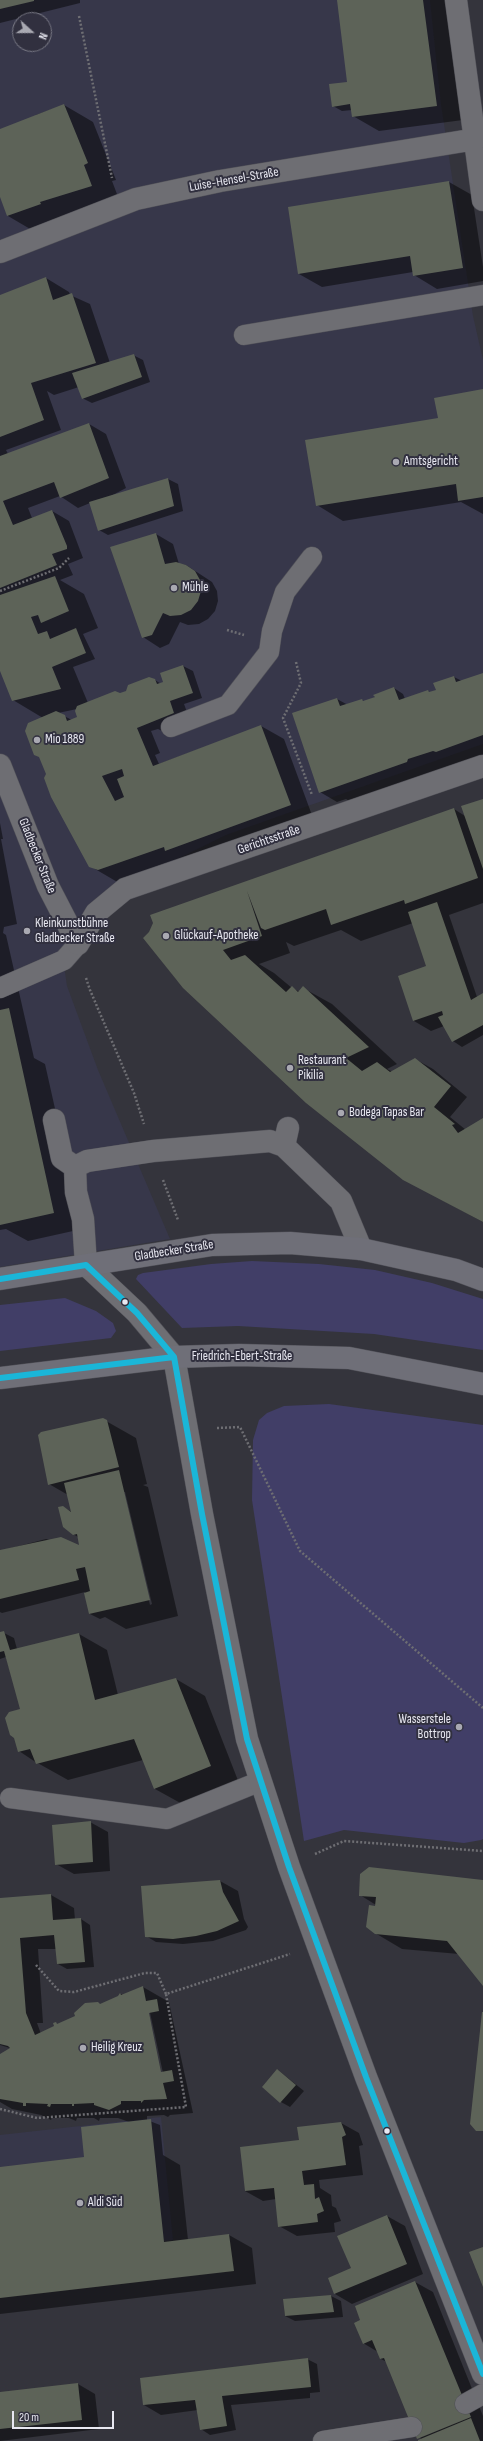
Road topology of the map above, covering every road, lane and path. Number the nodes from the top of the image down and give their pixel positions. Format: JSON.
{"nodes":[{"id":1,"x":456,"y":0,"type":"edge"},
{"id":2,"x":79,"y":16,"type":"dead end"},
{"id":3,"x":477,"y":102,"type":"edge"},
{"id":4,"x":476,"y":138,"type":"junction"},
{"id":5,"x":483,"y":200,"type":"edge"},
{"id":6,"x":117,"y":206,"type":"junction"},
{"id":7,"x":0,"y":252,"type":"edge"},
{"id":8,"x":483,"y":295,"type":"edge"},
{"id":9,"x":244,"y":335,"type":"dead end"},
{"id":10,"x":312,"y":557,"type":"dead end"},
{"id":11,"x":69,"y":558,"type":"dead end"},
{"id":12,"x":0,"y":591,"type":"edge"},
{"id":13,"x":227,"y":630,"type":"dead end"},
{"id":14,"x":272,"y":631,"type":"junction"},
{"id":15,"x":243,"y":635,"type":"dead end"},
{"id":16,"x":171,"y":727,"type":"dead end"},
{"id":17,"x":0,"y":765,"type":"edge"},
{"id":18,"x":483,"y":766,"type":"edge"},
{"id":19,"x":322,"y":822,"type":"junction"},
{"id":20,"x":78,"y":944,"type":"junction"},
{"id":21,"x":0,"y":988,"type":"edge"},
{"id":22,"x":54,"y":1120,"type":"dead end"},
{"id":23,"x":153,"y":1150,"type":"junction"},
{"id":24,"x":75,"y":1167,"type":"junction"},
{"id":25,"x":188,"y":1249,"type":"junction"},
{"id":26,"x":361,"y":1250,"type":"junction"},
{"id":27,"x":86,"y":1265,"type":"junction"},
{"id":28,"x":0,"y":1279,"type":"edge"},
{"id":29,"x":483,"y":1280,"type":"edge"},
{"id":30,"x":174,"y":1357,"type":"junction"},
{"id":31,"x":0,"y":1378,"type":"edge"},
{"id":32,"x":483,"y":1384,"type":"edge"},
{"id":33,"x":187,"y":1429,"type":"junction"},
{"id":34,"x":483,"y":1708,"type":"edge"},
{"id":35,"x":261,"y":1781,"type":"junction"},
{"id":36,"x":10,"y":1798,"type":"dead end"},
{"id":37,"x":483,"y":1851,"type":"edge"},
{"id":38,"x":289,"y":1866,"type":"junction"},
{"id":39,"x":317,"y":1945,"type":"junction"},
{"id":40,"x":36,"y":1965,"type":"dead end"},
{"id":41,"x":166,"y":1994,"type":"junction"},
{"id":42,"x":0,"y":2109,"type":"edge"},
{"id":43,"x":483,"y":2374,"type":"edge"},
{"id":44,"x":483,"y":2394,"type":"edge"},
{"id":45,"x":465,"y":2404,"type":"dead end"},
{"id":46,"x":412,"y":2426,"type":"dead end"},
{"id":47,"x":323,"y":2441,"type":"edge"}],
"edges":[{"from":1,"to":3,"type":"street"},
{"from":2,"to":6,"type":"path"},
{"from":3,"to":4,"type":"street"},
{"from":4,"to":5,"type":"street"},
{"from":4,"to":6,"type":"street","name":"Luise-Hensel-Straße"},
{"from":6,"to":7,"type":"street","name":"Luise-Hensel-Straße"},
{"from":8,"to":9,"type":"lane"},
{"from":10,"to":14,"type":"lane"},
{"from":11,"to":12,"type":"path"},
{"from":13,"to":15,"type":"path"},
{"from":14,"to":16,"type":"lane"},
{"from":14,"to":19,"type":"path"},
{"from":17,"to":20,"type":"street","name":"Gladbecker Straße"},
{"from":18,"to":19,"type":"street","name":"Gerichtsstraße"},
{"from":19,"to":20,"type":"street","name":"Gerichtsstraße"},
{"from":20,"to":21,"type":"lane"},
{"from":20,"to":23,"type":"path"},
{"from":22,"to":24,"type":"street"},
{"from":23,"to":24,"type":"street"},
{"from":23,"to":25,"type":"path"},
{"from":23,"to":26,"type":"street"},
{"from":24,"to":27,"type":"street"},
{"from":25,"to":26,"type":"main road","name":"Gladbecker Straße"},
{"from":25,"to":27,"type":"main road","name":"Gladbecker Straße"},
{"from":26,"to":29,"type":"main road","name":"Gladbecker Straße"},
{"from":27,"to":28,"type":"main road"},
{"from":27,"to":30,"type":"street"},
{"from":30,"to":31,"type":"main road","name":"Friedrich-Ebert-Straße"},
{"from":30,"to":32,"type":"main road","name":"Friedrich-Ebert-Straße"},
{"from":30,"to":33,"type":"street"},
{"from":33,"to":34,"type":"path"},
{"from":33,"to":35,"type":"street"},
{"from":35,"to":36,"type":"lane"},
{"from":35,"to":38,"type":"street"},
{"from":37,"to":38,"type":"path"},
{"from":38,"to":39,"type":"street"},
{"from":39,"to":41,"type":"path"},
{"from":39,"to":43,"type":"street"},
{"from":40,"to":41,"type":"path"},
{"from":41,"to":42,"type":"path"},
{"from":44,"to":45,"type":"lane"},
{"from":46,"to":47,"type":"lane"}]}
